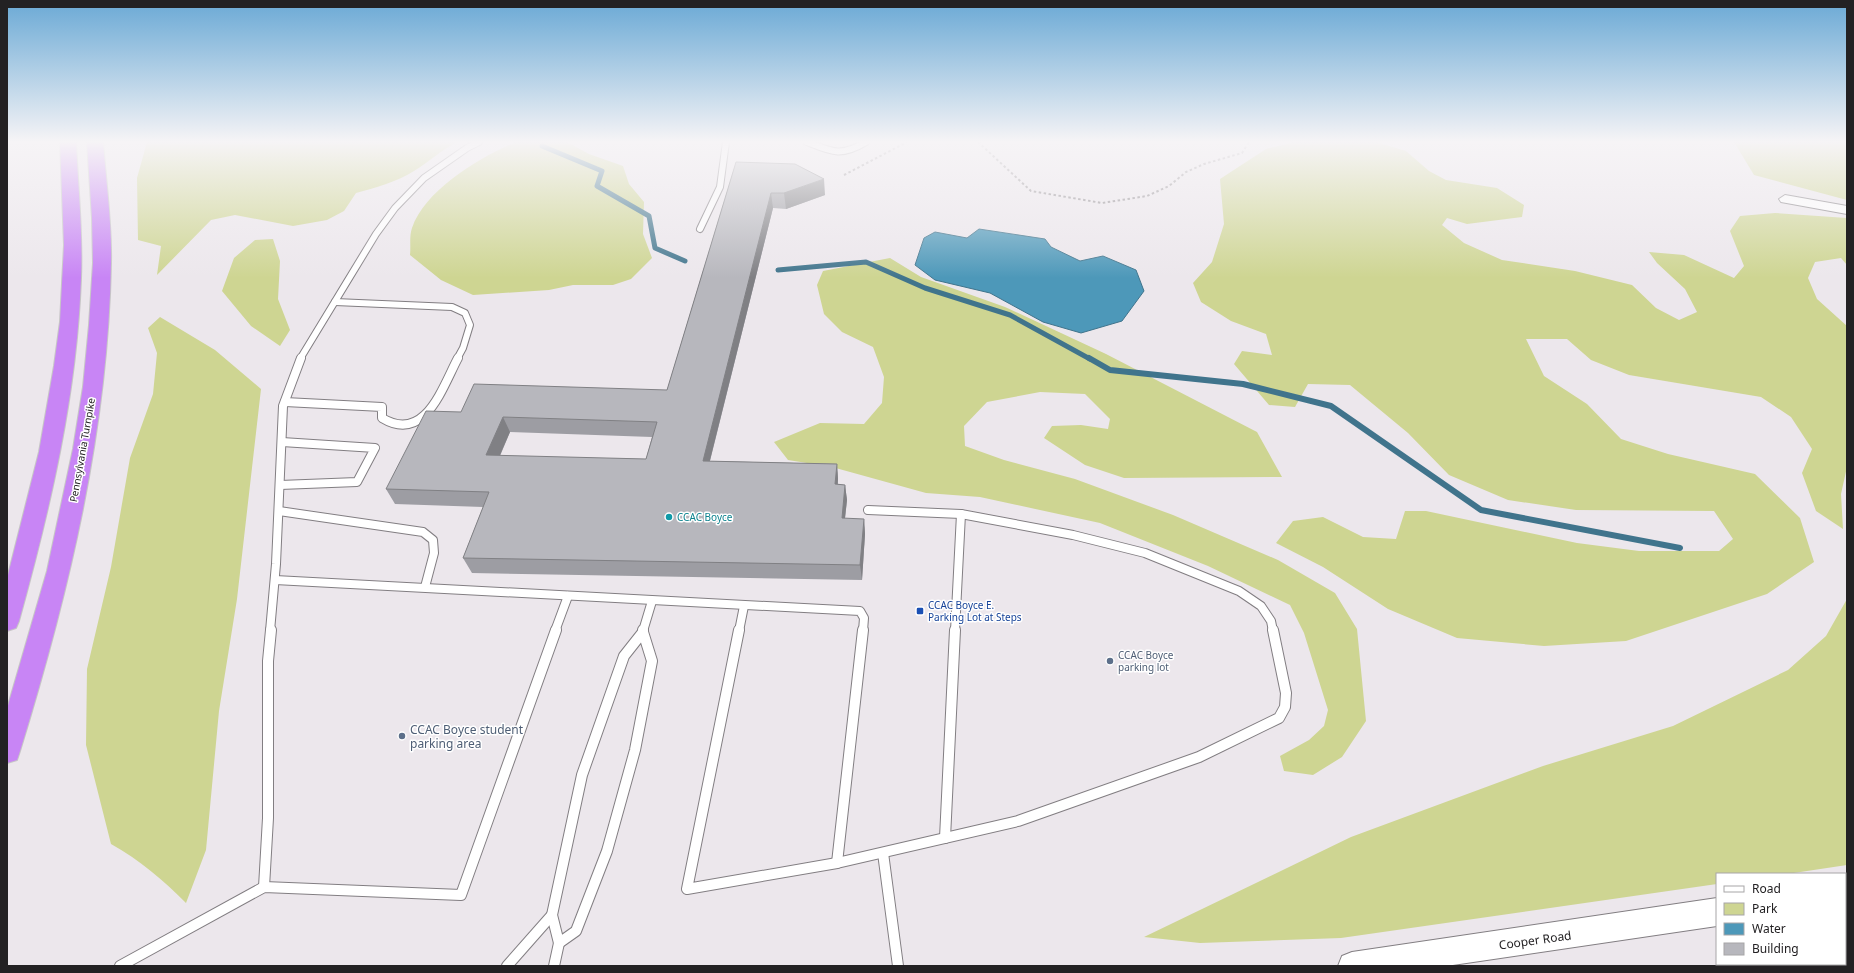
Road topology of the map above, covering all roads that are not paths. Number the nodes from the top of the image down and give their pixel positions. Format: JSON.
{"nodes":[{"id":1,"x":69,"y":187,"type":"edge"},
{"id":2,"x":98,"y":187,"type":"edge"},
{"id":3,"x":415,"y":187,"type":"edge"},
{"id":4,"x":720,"y":187,"type":"edge"},
{"id":5,"x":1785,"y":199,"type":"dead end"},
{"id":6,"x":1847,"y":210,"type":"edge"},
{"id":7,"x":700,"y":229,"type":"dead end"},
{"id":8,"x":335,"y":302,"type":"junction"},
{"id":9,"x":285,"y":402,"type":"junction"},
{"id":10,"x":282,"y":442,"type":"junction"},
{"id":11,"x":280,"y":485,"type":"junction"},
{"id":12,"x":868,"y":510,"type":"dead end"},
{"id":13,"x":279,"y":512,"type":"junction"},
{"id":14,"x":961,"y":514,"type":"junction"},
{"id":15,"x":275,"y":580,"type":"junction"},
{"id":16,"x":425,"y":587,"type":"junction"},
{"id":17,"x":568,"y":596,"type":"junction"},
{"id":18,"x":652,"y":601,"type":"junction"},
{"id":19,"x":744,"y":606,"type":"junction"},
{"id":20,"x":7,"y":621,"type":"edge"},
{"id":21,"x":643,"y":632,"type":"junction"},
{"id":22,"x":7,"y":751,"type":"edge"},
{"id":23,"x":945,"y":838,"type":"junction"},
{"id":24,"x":883,"y":852,"type":"junction"},
{"id":25,"x":837,"y":863,"type":"junction"},
{"id":26,"x":264,"y":887,"type":"junction"},
{"id":27,"x":1716,"y":912,"type":"edge"},
{"id":28,"x":552,"y":915,"type":"junction"},
{"id":29,"x":559,"y":943,"type":"junction"},
{"id":30,"x":120,"y":966,"type":"edge"},
{"id":31,"x":506,"y":966,"type":"edge"},
{"id":32,"x":554,"y":966,"type":"edge"},
{"id":33,"x":898,"y":966,"type":"edge"},
{"id":34,"x":1352,"y":966,"type":"edge"}],
"edges":[{"from":1,"to":20,"type":"highway"},
{"from":2,"to":22,"type":"highway","name":"Pennsylvania Turnpike"},
{"from":3,"to":8,"type":"lane"},
{"from":4,"to":7,"type":"lane"},
{"from":5,"to":6,"type":"street"},
{"from":8,"to":9,"type":"lane"},
{"from":8,"to":9,"type":"lane"},
{"from":9,"to":10,"type":"lane"},
{"from":10,"to":11,"type":"lane"},
{"from":10,"to":11,"type":"lane"},
{"from":11,"to":13,"type":"lane"},
{"from":12,"to":14,"type":"lane"},
{"from":13,"to":15,"type":"lane"},
{"from":13,"to":16,"type":"lane"},
{"from":14,"to":23,"type":"lane"},
{"from":14,"to":23,"type":"lane"},
{"from":15,"to":16,"type":"lane"},
{"from":15,"to":26,"type":"lane"},
{"from":16,"to":17,"type":"lane"},
{"from":17,"to":18,"type":"lane"},
{"from":17,"to":26,"type":"lane"},
{"from":18,"to":19,"type":"lane"},
{"from":18,"to":21,"type":"lane"},
{"from":19,"to":25,"type":"lane"},
{"from":19,"to":25,"type":"lane"},
{"from":21,"to":28,"type":"lane"},
{"from":21,"to":29,"type":"lane"},
{"from":23,"to":24,"type":"lane"},
{"from":24,"to":25,"type":"lane"},
{"from":24,"to":33,"type":"lane"},
{"from":26,"to":30,"type":"lane"},
{"from":27,"to":34,"type":"street","name":"Cooper Road"},
{"from":28,"to":29,"type":"lane"},
{"from":28,"to":31,"type":"lane"},
{"from":29,"to":32,"type":"lane"}]}
